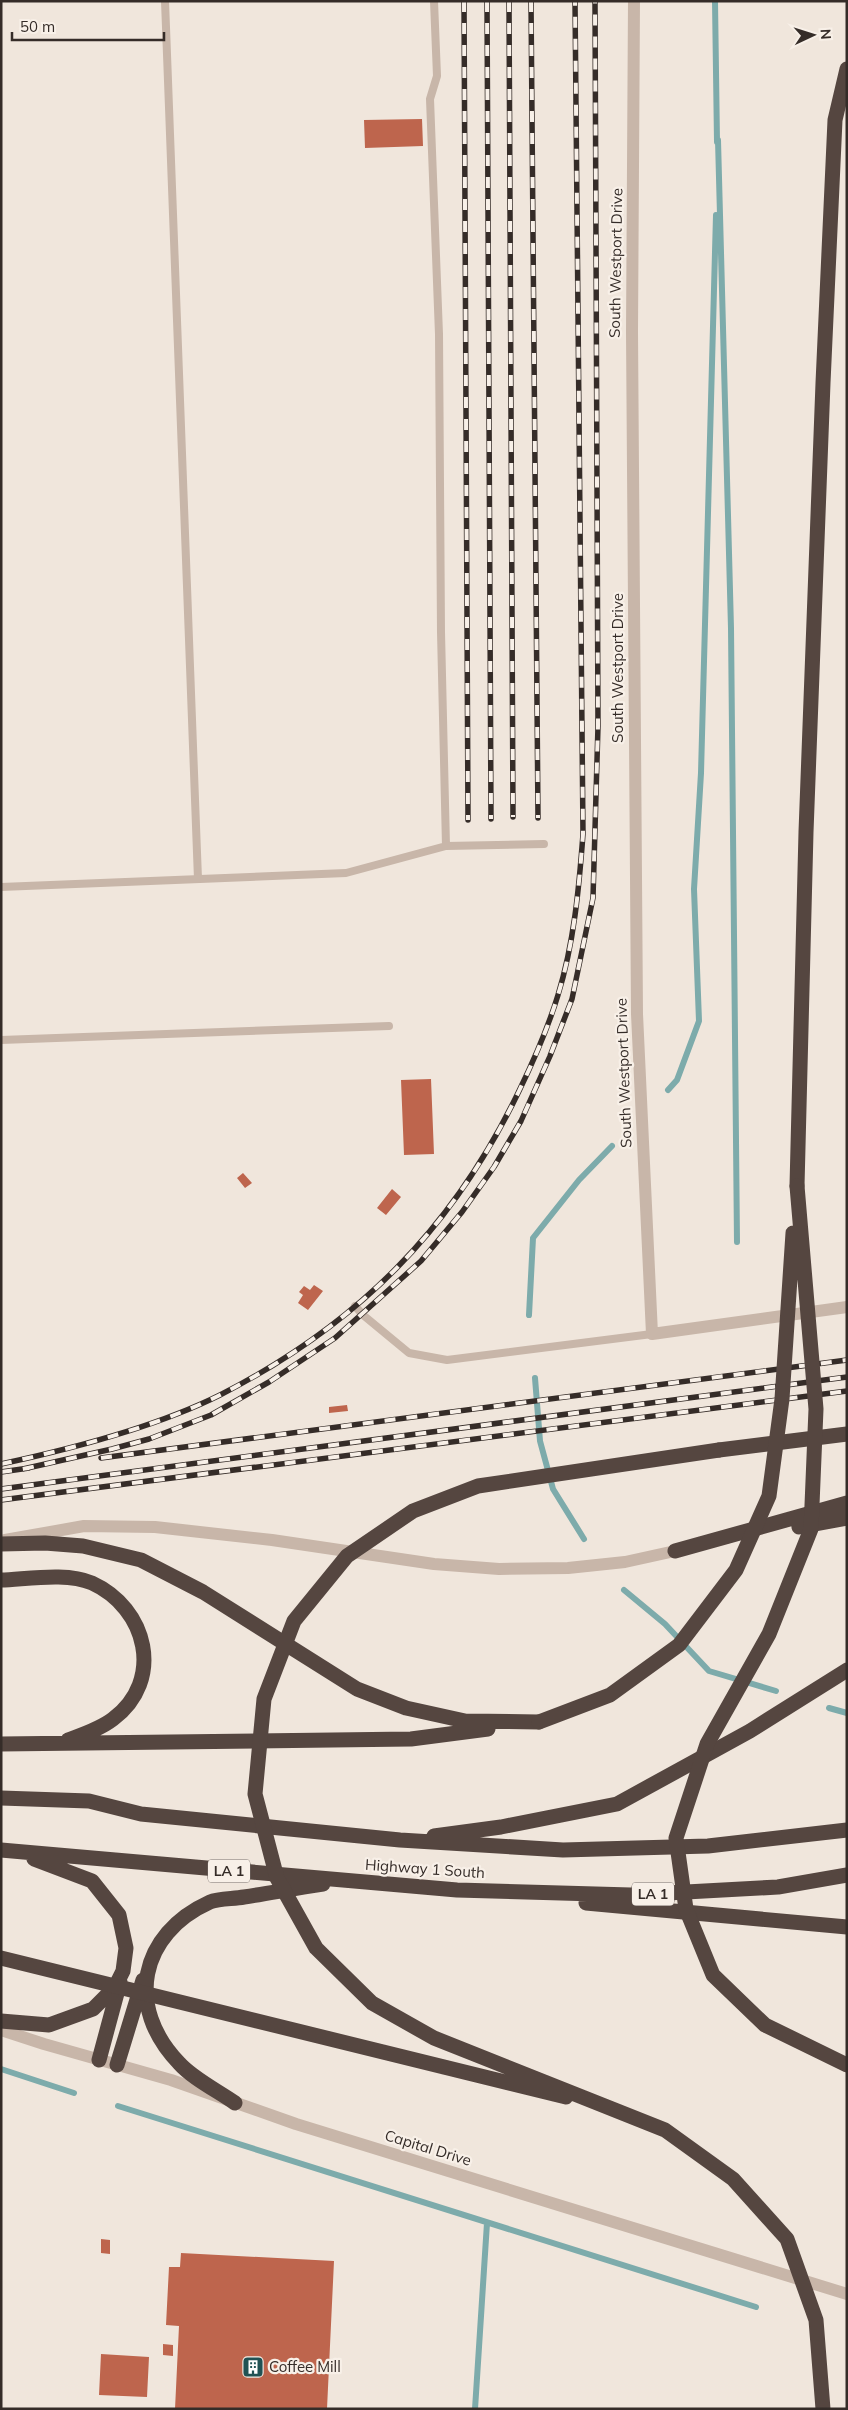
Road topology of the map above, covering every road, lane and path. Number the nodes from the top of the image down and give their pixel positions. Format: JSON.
{"nodes":[{"id":1,"x":164,"y":1,"type":"edge"},
{"id":2,"x":434,"y":1,"type":"edge"},
{"id":3,"x":634,"y":1,"type":"edge"},
{"id":4,"x":847,"y":69,"type":"edge"},
{"id":5,"x":544,"y":844,"type":"dead end"},
{"id":6,"x":446,"y":846,"type":"junction"},
{"id":7,"x":198,"y":879,"type":"junction"},
{"id":8,"x":1,"y":887,"type":"edge"},
{"id":9,"x":389,"y":1026,"type":"dead end"},
{"id":10,"x":1,"y":1040,"type":"edge"},
{"id":11,"x":797,"y":1186,"type":"junction"},
{"id":12,"x":355,"y":1306,"type":"dead end"},
{"id":13,"x":847,"y":1307,"type":"edge"},
{"id":14,"x":652,"y":1334,"type":"junction"},
{"id":15,"x":847,"y":1434,"type":"edge"},
{"id":16,"x":847,"y":1504,"type":"edge"},
{"id":17,"x":847,"y":1518,"type":"edge"},
{"id":18,"x":1,"y":1542,"type":"edge"},
{"id":19,"x":675,"y":1551,"type":"junction"},
{"id":20,"x":1,"y":1580,"type":"edge"},
{"id":21,"x":847,"y":1670,"type":"edge"},
{"id":22,"x":539,"y":1722,"type":"junction"},
{"id":23,"x":60,"y":1743,"type":"junction"},
{"id":24,"x":1,"y":1744,"type":"edge"},
{"id":25,"x":1,"y":1798,"type":"edge"},
{"id":26,"x":847,"y":1830,"type":"edge"},
{"id":27,"x":400,"y":1840,"type":"junction"},
{"id":28,"x":1,"y":1850,"type":"edge"},
{"id":29,"x":17,"y":1852,"type":"junction"},
{"id":30,"x":847,"y":1875,"type":"edge"},
{"id":31,"x":344,"y":1881,"type":"junction"},
{"id":32,"x":457,"y":1890,"type":"junction"},
{"id":33,"x":847,"y":1927,"type":"edge"},
{"id":34,"x":1,"y":1958,"type":"edge"},
{"id":35,"x":148,"y":1966,"type":"junction"},
{"id":36,"x":123,"y":1971,"type":"junction"},
{"id":37,"x":1,"y":2021,"type":"edge"},
{"id":38,"x":1,"y":2030,"type":"edge"},
{"id":39,"x":100,"y":2060,"type":"junction"},
{"id":40,"x":847,"y":2064,"type":"edge"},
{"id":41,"x":117,"y":2065,"type":"junction"},
{"id":42,"x":235,"y":2103,"type":"junction"},
{"id":43,"x":616,"y":2109,"type":"junction"},
{"id":44,"x":847,"y":2294,"type":"edge"},
{"id":45,"x":824,"y":2409,"type":"edge"}],
"edges":[{"from":1,"to":7,"type":"lane"},
{"from":2,"to":6,"type":"lane"},
{"from":3,"to":14,"type":"street","name":"South Westport Drive"},
{"from":4,"to":11,"type":"highway"},
{"from":5,"to":6,"type":"lane"},
{"from":6,"to":7,"type":"lane"},
{"from":7,"to":8,"type":"lane"},
{"from":9,"to":10,"type":"lane"},
{"from":11,"to":22,"type":"highway","bridge":true},
{"from":11,"to":40,"type":"highway","bridge":true},
{"from":12,"to":14,"type":"lane"},
{"from":13,"to":14,"type":"street"},
{"from":15,"to":43,"type":"highway","bridge":true},
{"from":16,"to":19,"type":"highway"},
{"from":17,"to":19,"type":"highway"},
{"from":18,"to":19,"type":"street"},
{"from":18,"to":22,"type":"highway"},
{"from":20,"to":23,"type":"highway"},
{"from":21,"to":27,"type":"highway"},
{"from":22,"to":23,"type":"highway"},
{"from":23,"to":24,"type":"highway"},
{"from":25,"to":27,"type":"highway","name":"Highway 1 South"},
{"from":26,"to":27,"type":"highway","name":"Highway 1 South"},
{"from":28,"to":29,"type":"highway","name":"Highway 1 South","number":"LA 1"},
{"from":29,"to":31,"type":"highway","name":"Highway 1 South","number":"LA 1"},
{"from":29,"to":36,"type":"highway"},
{"from":30,"to":32,"type":"highway","name":"Highway 1 South","number":"LA 1"},
{"from":31,"to":32,"type":"highway","name":"Highway 1 South","number":"LA 1"},
{"from":31,"to":35,"type":"highway"},
{"from":32,"to":33,"type":"highway"},
{"from":34,"to":43,"type":"highway","bridge":true},
{"from":35,"to":41,"type":"highway"},
{"from":35,"to":42,"type":"highway"},
{"from":36,"to":37,"type":"highway"},
{"from":36,"to":39,"type":"highway"},
{"from":38,"to":39,"type":"street","name":"Capital Drive"},
{"from":39,"to":41,"type":"street","name":"Capital Drive"},
{"from":41,"to":42,"type":"street","name":"Capital Drive"},
{"from":42,"to":44,"type":"street","name":"Capital Drive"},
{"from":43,"to":45,"type":"highway","bridge":true}]}
